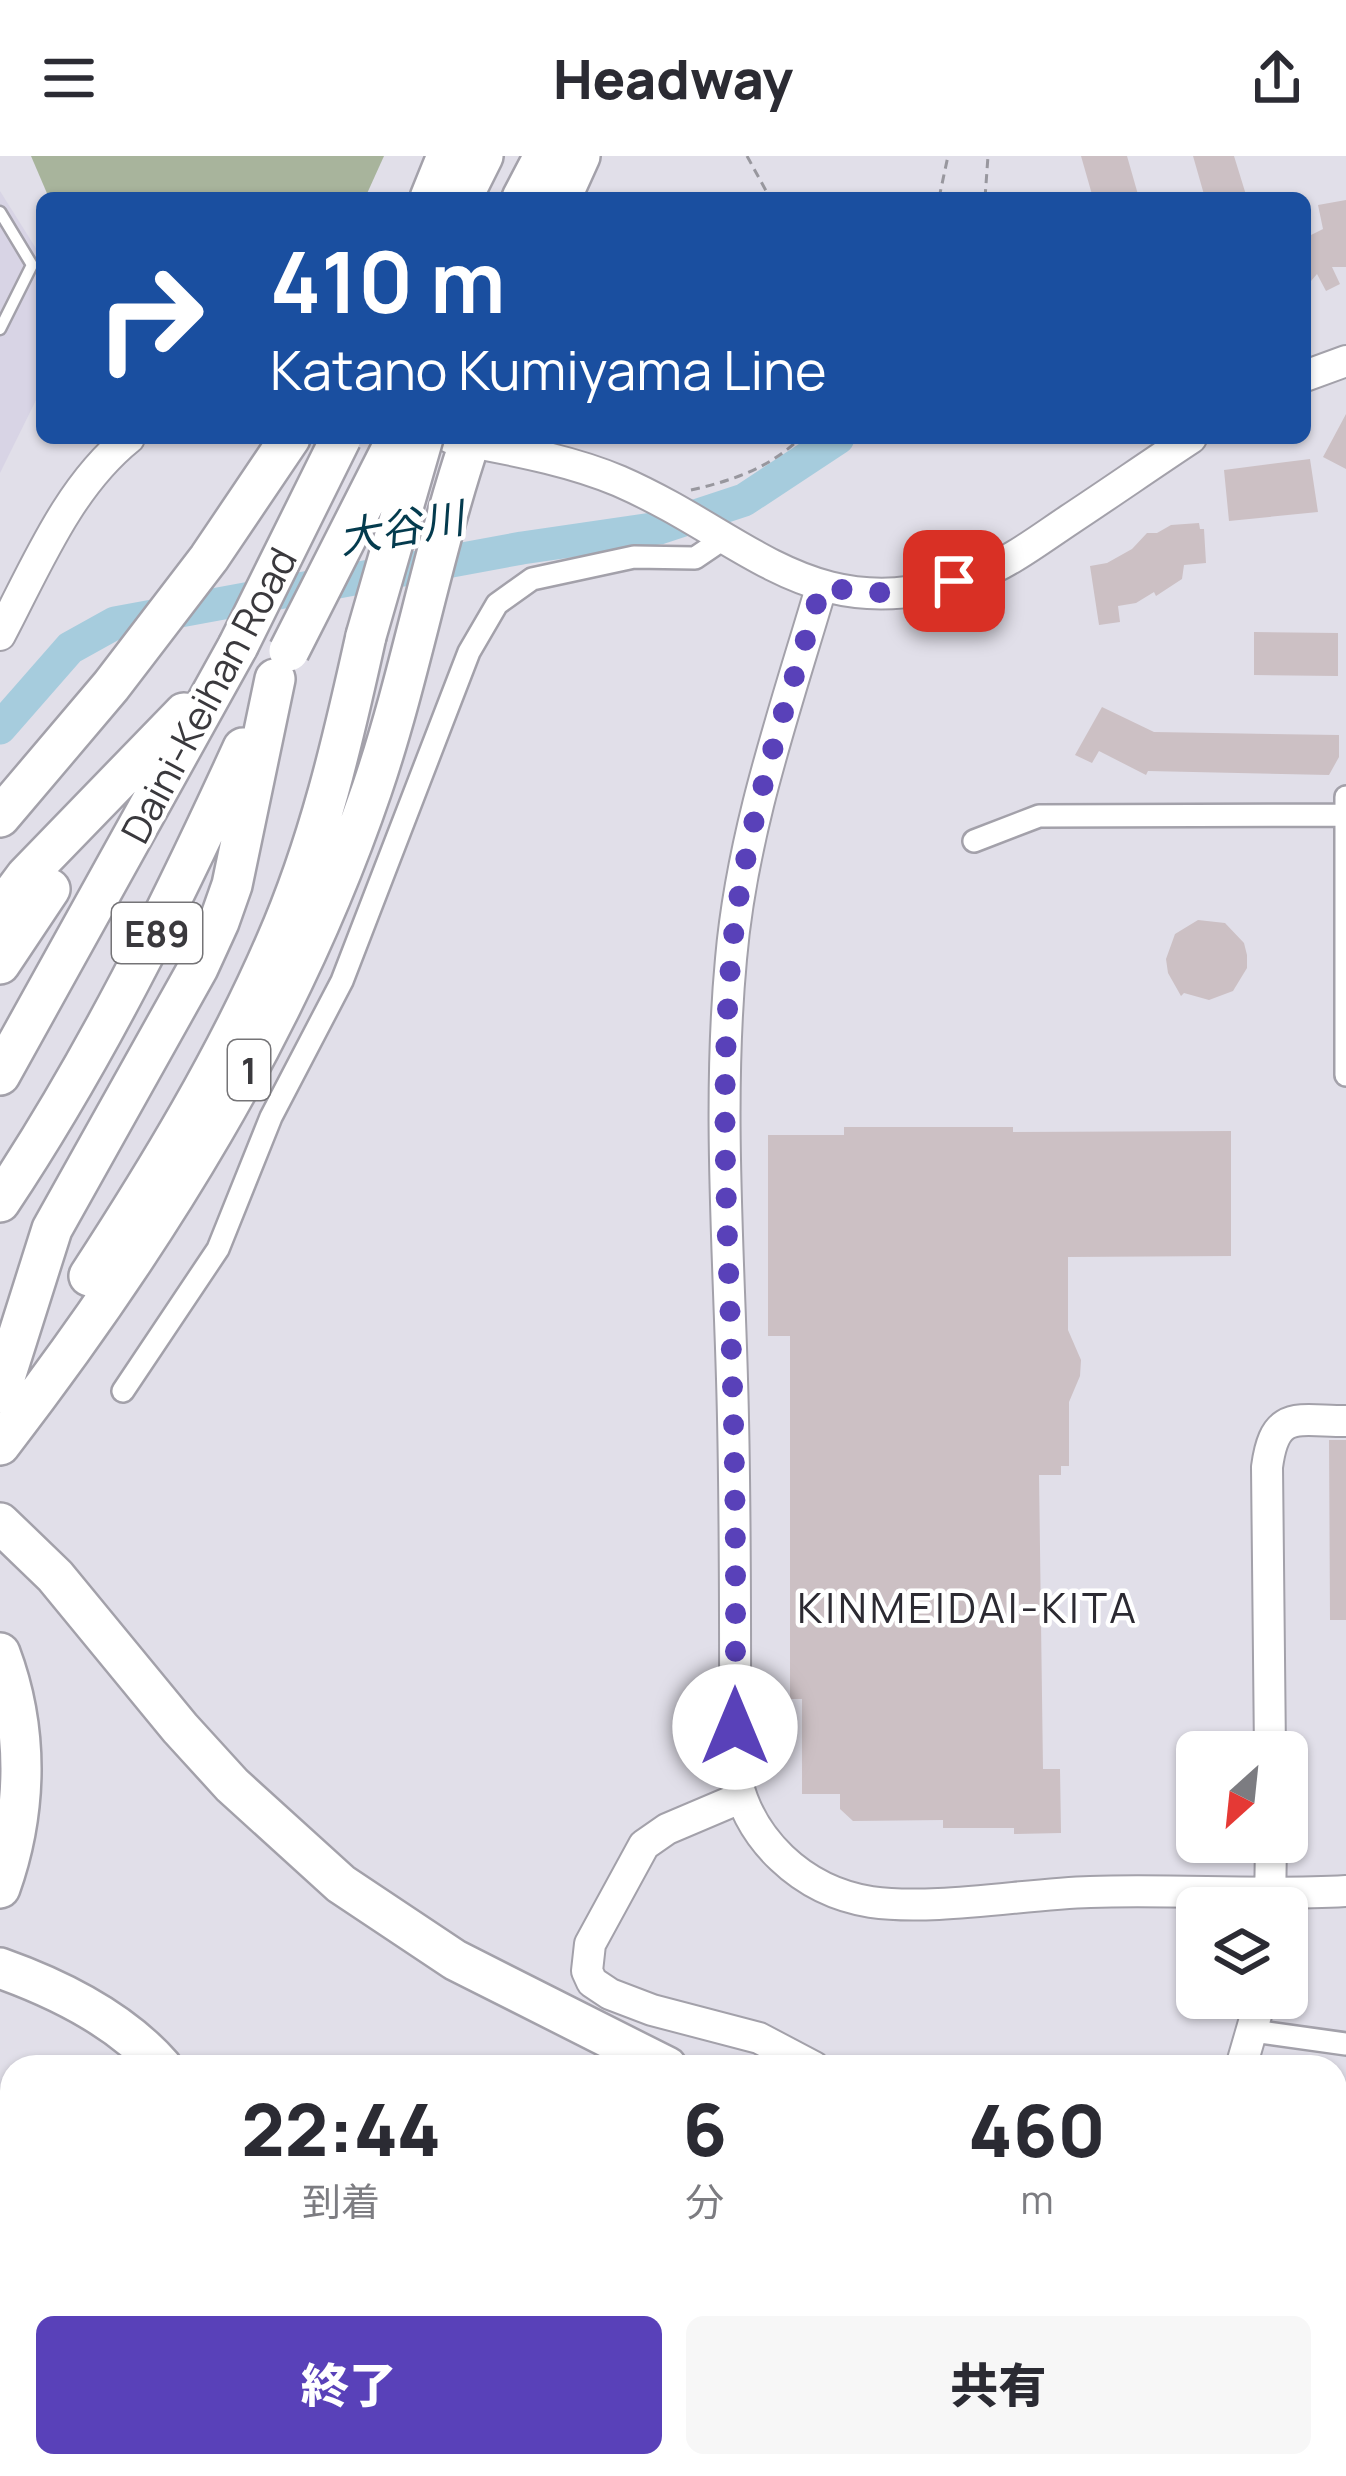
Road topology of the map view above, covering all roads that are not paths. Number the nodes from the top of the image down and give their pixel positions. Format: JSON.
{"nodes":[{"id":1,"x":546,"y":156,"type":"edge"},
{"id":2,"x":580,"y":156,"type":"edge"},
{"id":3,"x":460,"y":166,"type":"edge"},
{"id":4,"x":436,"y":192,"type":"edge"},
{"id":5,"x":529,"y":192,"type":"edge"},
{"id":6,"x":564,"y":192,"type":"edge"},
{"id":7,"x":0,"y":212,"type":"edge"},
{"id":8,"x":0,"y":329,"type":"edge"},
{"id":9,"x":1346,"y":361,"type":"edge"},
{"id":10,"x":1311,"y":374,"type":"edge"},
{"id":11,"x":122,"y":444,"type":"edge"},
{"id":12,"x":286,"y":444,"type":"edge"},
{"id":13,"x":335,"y":444,"type":"edge"},
{"id":14,"x":394,"y":444,"type":"edge"},
{"id":15,"x":421,"y":444,"type":"edge"},
{"id":16,"x":463,"y":444,"type":"edge"},
{"id":17,"x":483,"y":444,"type":"edge"},
{"id":18,"x":1182,"y":444,"type":"edge"},
{"id":19,"x":716,"y":535,"type":"junction"},
{"id":20,"x":821,"y":588,"type":"junction"},
{"id":21,"x":0,"y":635,"type":"edge"},
{"id":22,"x":282,"y":665,"type":"junction"},
{"id":23,"x":214,"y":689,"type":"junction"},
{"id":24,"x":193,"y":727,"type":"junction"},
{"id":25,"x":1346,"y":797,"type":"edge"},
{"id":26,"x":1345,"y":814,"type":"edge"},
{"id":27,"x":0,"y":818,"type":"edge"},
{"id":28,"x":974,"y":842,"type":"dead end"},
{"id":29,"x":0,"y":910,"type":"edge"},
{"id":30,"x":0,"y":964,"type":"edge"},
{"id":31,"x":0,"y":1076,"type":"edge"},
{"id":32,"x":1346,"y":1076,"type":"edge"},
{"id":33,"x":0,"y":1202,"type":"edge"},
{"id":34,"x":123,"y":1391,"type":"dead end"},
{"id":35,"x":0,"y":1393,"type":"edge"},
{"id":36,"x":0,"y":1406,"type":"edge"},
{"id":37,"x":1346,"y":1421,"type":"edge"},
{"id":38,"x":0,"y":1445,"type":"edge"},
{"id":39,"x":10,"y":1532,"type":"edge"},
{"id":40,"x":0,"y":1653,"type":"edge"},
{"id":41,"x":1270,"y":1731,"type":"edge"},
{"id":42,"x":740,"y":1798,"type":"junction"},
{"id":43,"x":0,"y":1888,"type":"edge"},
{"id":44,"x":1346,"y":1891,"type":"edge"},
{"id":45,"x":1176,"y":1896,"type":"edge"},
{"id":46,"x":1308,"y":1896,"type":"edge"},
{"id":47,"x":0,"y":1968,"type":"edge"},
{"id":48,"x":1256,"y":2019,"type":"edge"},
{"id":49,"x":1253,"y":2031,"type":"junction"},
{"id":50,"x":1346,"y":2044,"type":"edge"},
{"id":51,"x":147,"y":2055,"type":"edge"},
{"id":52,"x":643,"y":2055,"type":"edge"},
{"id":53,"x":791,"y":2055,"type":"edge"},
{"id":54,"x":1245,"y":2055,"type":"edge"}],
"edges":[{"from":1,"to":5,"type":"highway"},
{"from":2,"to":6,"type":"highway"},
{"from":3,"to":4,"type":"highway"},
{"from":7,"to":8,"type":"lane"},
{"from":9,"to":10,"type":"street"},
{"from":11,"to":21,"type":"street"},
{"from":12,"to":27,"type":"highway"},
{"from":13,"to":23,"type":"highway","name":"Daini-Keihan Road","number":"E89","bridge":true},
{"from":14,"to":22,"type":"highway","name":"Daini-Keihan Road","number":"E89","bridge":true},
{"from":15,"to":36,"type":"highway","bridge":true},
{"from":16,"to":38,"type":"highway","number":"1"},
{"from":17,"to":19,"type":"street"},
{"from":18,"to":20,"type":"street"},
{"from":19,"to":20,"type":"street"},
{"from":19,"to":34,"type":"street"},
{"from":20,"to":42,"type":"street"},
{"from":22,"to":33,"type":"highway","name":"Daini-Keihan Road","number":"E89"},
{"from":22,"to":35,"type":"highway"},
{"from":23,"to":24,"type":"highway","name":"Daini-Keihan Road","number":"E89"},
{"from":23,"to":29,"type":"highway"},
{"from":24,"to":30,"type":"highway"},
{"from":24,"to":31,"type":"highway","name":"Daini-Keihan Road","number":"E89"},
{"from":25,"to":26,"type":"street"},
{"from":26,"to":28,"type":"street"},
{"from":26,"to":32,"type":"street"},
{"from":37,"to":41,"type":"street"},
{"from":39,"to":52,"type":"highway"},
{"from":40,"to":43,"type":"highway"},
{"from":42,"to":45,"type":"street"},
{"from":42,"to":53,"type":"street"},
{"from":44,"to":46,"type":"street"},
{"from":47,"to":51,"type":"highway"},
{"from":48,"to":49,"type":"street"},
{"from":49,"to":50,"type":"street"},
{"from":49,"to":54,"type":"street"}]}
